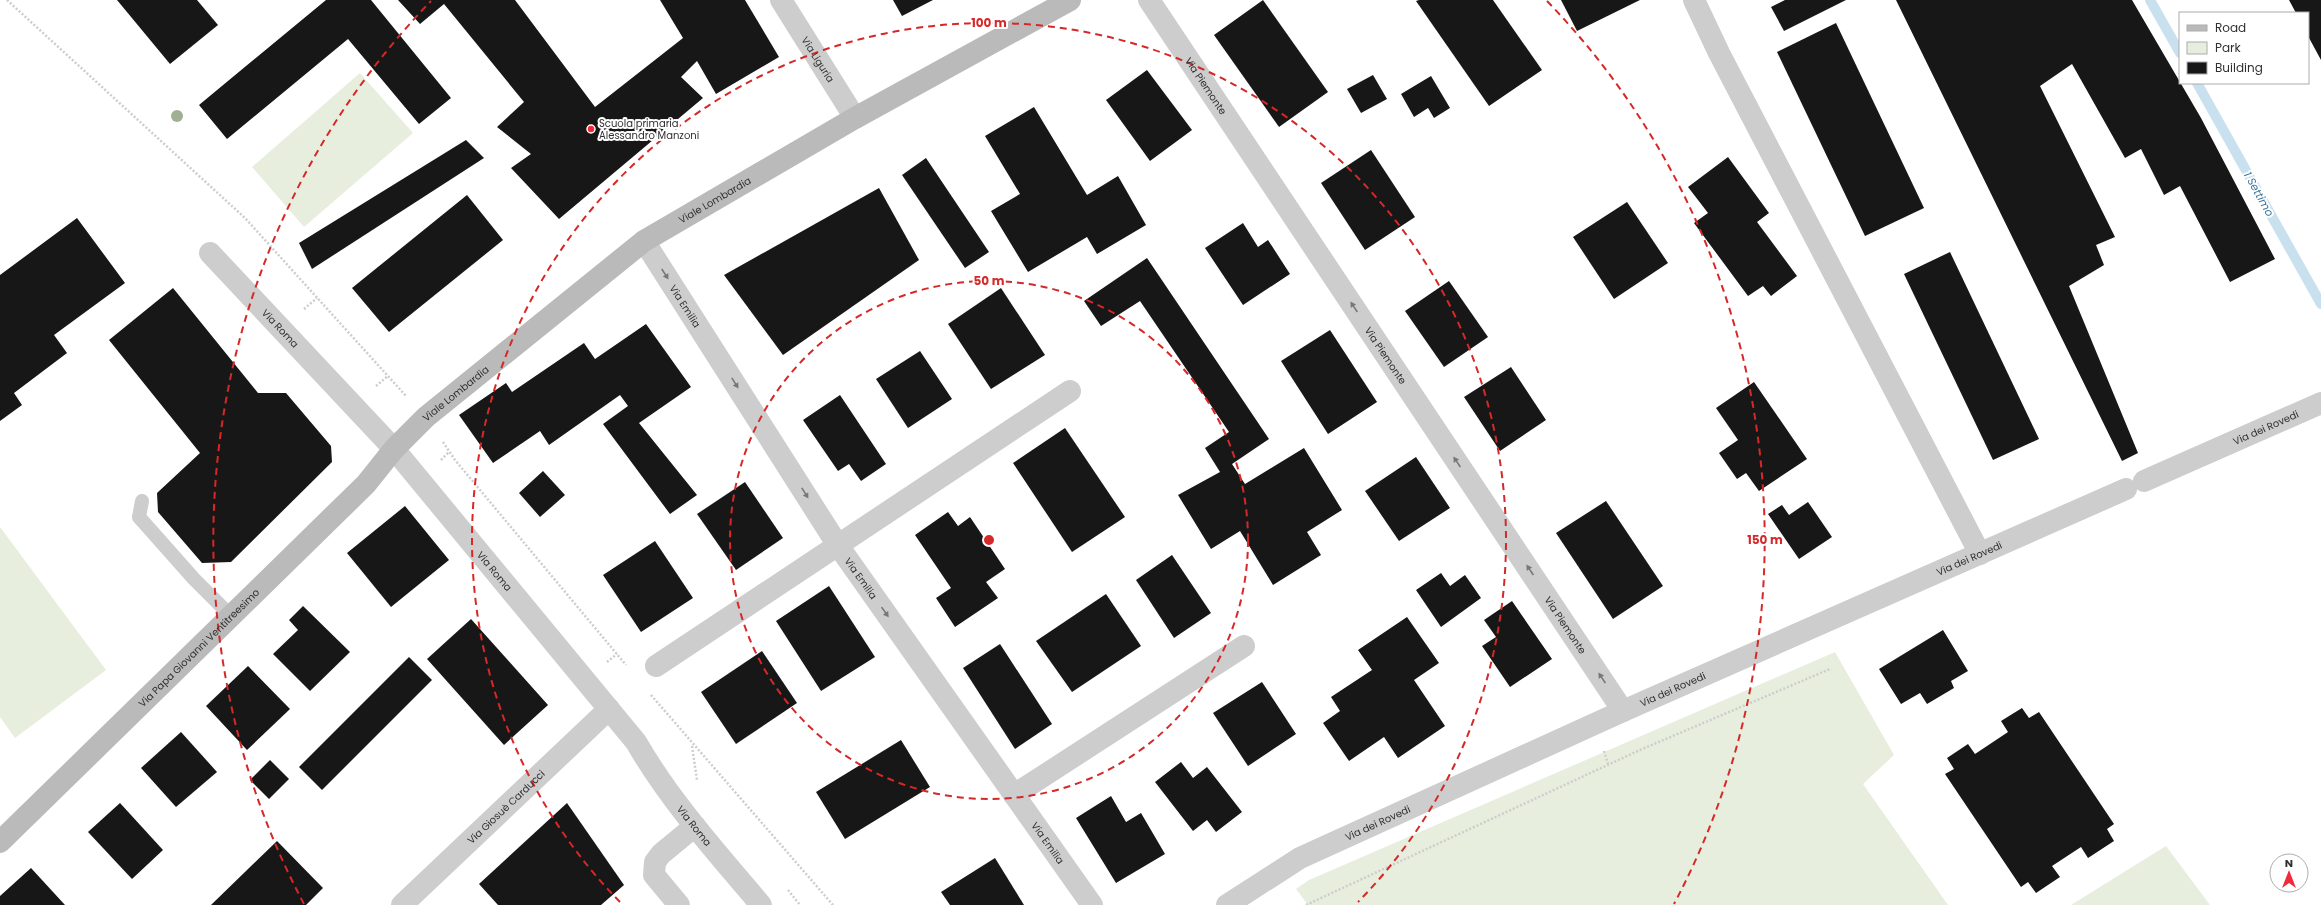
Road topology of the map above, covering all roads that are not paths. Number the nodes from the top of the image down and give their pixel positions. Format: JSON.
{"nodes":[{"id":1,"x":781,"y":0,"type":"edge"},
{"id":2,"x":1070,"y":0,"type":"edge"},
{"id":3,"x":1149,"y":0,"type":"edge"},
{"id":4,"x":1694,"y":0,"type":"edge"},
{"id":5,"x":855,"y":118,"type":"junction"},
{"id":6,"x":644,"y":241,"type":"junction"},
{"id":7,"x":211,"y":254,"type":"dead end"},
{"id":8,"x":1070,"y":391,"type":"dead end"},
{"id":9,"x":2321,"y":403,"type":"edge"},
{"id":10,"x":394,"y":450,"type":"junction"},
{"id":11,"x":142,"y":501,"type":"dead end"},
{"id":12,"x":837,"y":544,"type":"junction"},
{"id":13,"x":1980,"y":554,"type":"junction"},
{"id":14,"x":232,"y":616,"type":"junction"},
{"id":15,"x":1244,"y":646,"type":"dead end"},
{"id":16,"x":656,"y":666,"type":"dead end"},
{"id":17,"x":609,"y":709,"type":"junction"},
{"id":18,"x":1624,"y":711,"type":"junction"},
{"id":19,"x":1014,"y":794,"type":"junction"},
{"id":20,"x":695,"y":826,"type":"junction"},
{"id":21,"x":0,"y":842,"type":"edge"},
{"id":22,"x":1241,"y":902,"type":"edge"},
{"id":23,"x":402,"y":905,"type":"edge"},
{"id":24,"x":679,"y":905,"type":"edge"},
{"id":25,"x":761,"y":905,"type":"edge"},
{"id":26,"x":1092,"y":905,"type":"edge"}],
"edges":[{"from":1,"to":5,"type":"street","name":"Via Liguria"},
{"from":2,"to":5,"type":"street","name":"Viale Lombardia"},
{"from":18,"to":3,"type":"street","name":"Via Piemonte","one_way":true},
{"from":4,"to":13,"type":"street"},
{"from":5,"to":6,"type":"street","name":"Viale Lombardia"},
{"from":6,"to":10,"type":"street","name":"Viale Lombardia"},
{"from":6,"to":12,"type":"street","name":"Via Emilia","one_way":true},
{"from":7,"to":10,"type":"street","name":"Via Roma"},
{"from":8,"to":12,"type":"street"},
{"from":9,"to":13,"type":"street","name":"Via dei Rovedi"},
{"from":10,"to":14,"type":"street","name":"Via Papa Giovanni Ventitreesimo"},
{"from":10,"to":17,"type":"street","name":"Via Roma"},
{"from":11,"to":14,"type":"lane"},
{"from":12,"to":16,"type":"street"},
{"from":12,"to":19,"type":"street","name":"Via Emilia","one_way":true},
{"from":13,"to":18,"type":"street","name":"Via dei Rovedi"},
{"from":14,"to":21,"type":"street","name":"Via Papa Giovanni Ventitreesimo"},
{"from":15,"to":19,"type":"street"},
{"from":17,"to":20,"type":"street","name":"Via Roma"},
{"from":17,"to":23,"type":"street","name":"Via Giosuè Carducci"},
{"from":18,"to":22,"type":"street","name":"Via dei Rovedi"},
{"from":19,"to":26,"type":"street","name":"Via Emilia"},
{"from":20,"to":24,"type":"street"},
{"from":20,"to":25,"type":"street","name":"Via Roma"}]}
